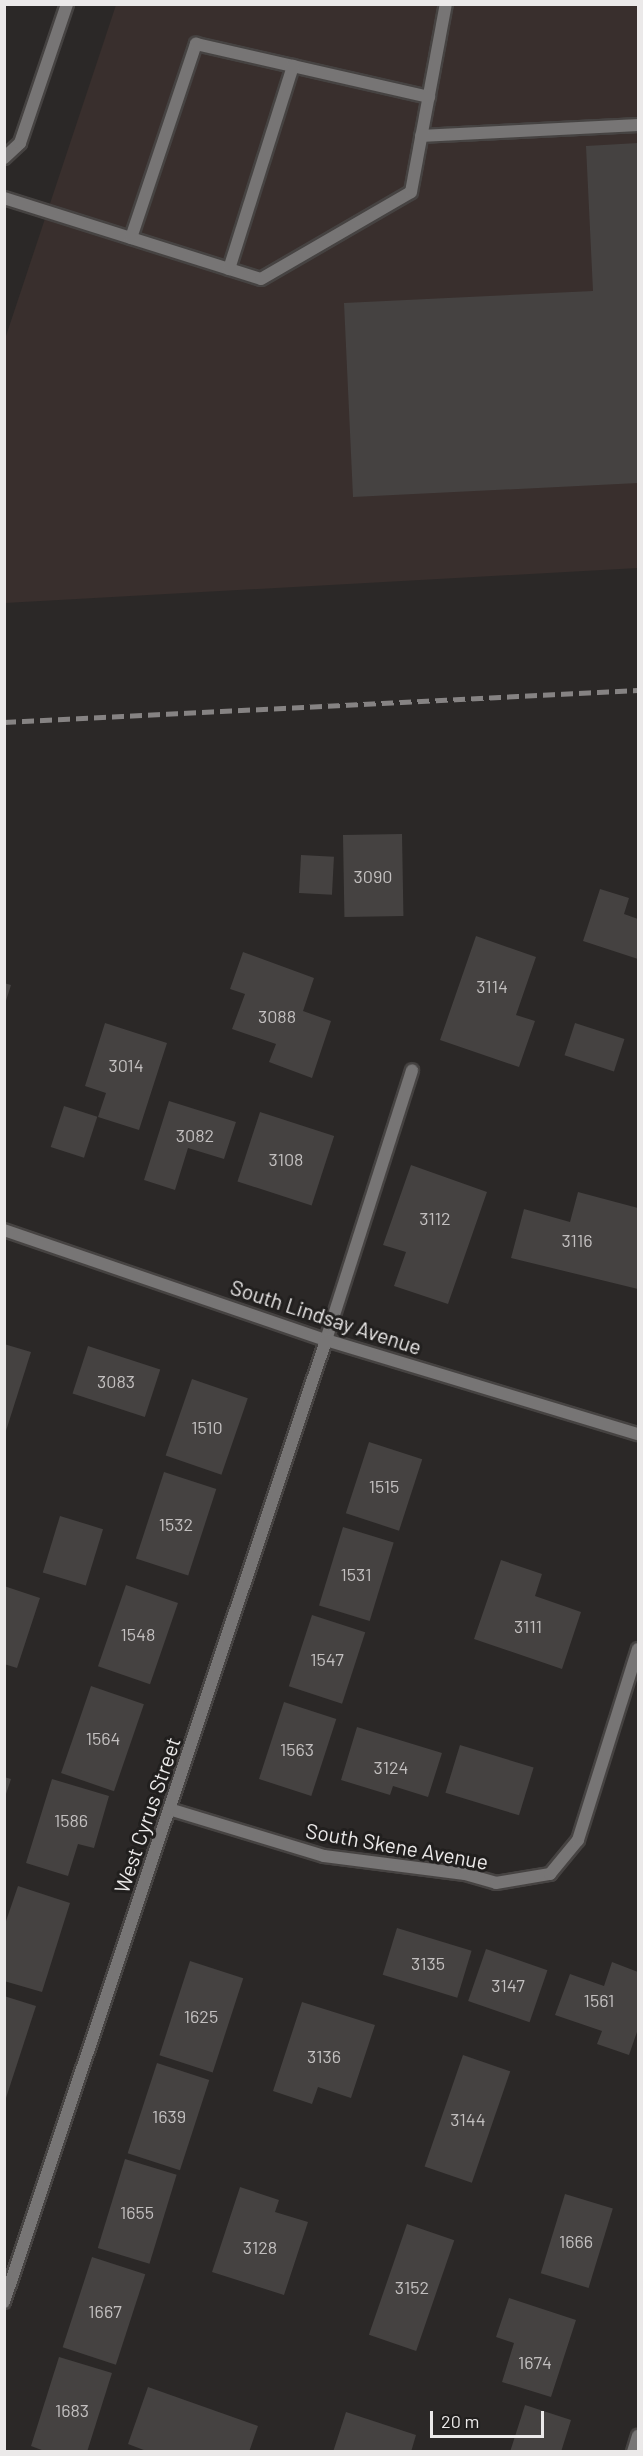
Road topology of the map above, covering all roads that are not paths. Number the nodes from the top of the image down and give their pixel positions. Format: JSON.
{"nodes":[{"id":1,"x":67,"y":4,"type":"edge"},
{"id":2,"x":446,"y":4,"type":"edge"},
{"id":3,"x":293,"y":66,"type":"junction"},
{"id":4,"x":429,"y":97,"type":"junction"},
{"id":5,"x":639,"y":125,"type":"edge"},
{"id":6,"x":421,"y":136,"type":"junction"},
{"id":7,"x":4,"y":158,"type":"edge"},
{"id":8,"x":4,"y":198,"type":"edge"},
{"id":9,"x":131,"y":238,"type":"junction"},
{"id":10,"x":229,"y":269,"type":"junction"},
{"id":11,"x":412,"y":1070,"type":"dead end"},
{"id":12,"x":4,"y":1230,"type":"edge"},
{"id":13,"x":326,"y":1340,"type":"junction"},
{"id":14,"x":639,"y":1434,"type":"edge"},
{"id":15,"x":639,"y":1649,"type":"edge"},
{"id":16,"x":170,"y":1809,"type":"junction"},
{"id":17,"x":4,"y":2302,"type":"edge"},
{"id":18,"x":639,"y":2436,"type":"edge"},
{"id":19,"x":633,"y":2451,"type":"edge"}],
"edges":[{"from":1,"to":7,"type":"street"},
{"from":2,"to":4,"type":"street"},
{"from":3,"to":4,"type":"street"},
{"from":3,"to":9,"type":"street"},
{"from":3,"to":10,"type":"street"},
{"from":4,"to":6,"type":"street"},
{"from":5,"to":6,"type":"street"},
{"from":6,"to":10,"type":"street"},
{"from":8,"to":9,"type":"street"},
{"from":9,"to":10,"type":"street"},
{"from":11,"to":13,"type":"street","name":"West Cyrus Street"},
{"from":12,"to":13,"type":"street","name":"South Lindsay Avenue"},
{"from":13,"to":14,"type":"street","name":"South Lindsay Avenue"},
{"from":13,"to":16,"type":"street","name":"West Cyrus Street"},
{"from":15,"to":16,"type":"street","name":"South Skene Avenue"},
{"from":16,"to":17,"type":"street","name":"West Cyrus Street"},
{"from":18,"to":19,"type":"street"}]}
